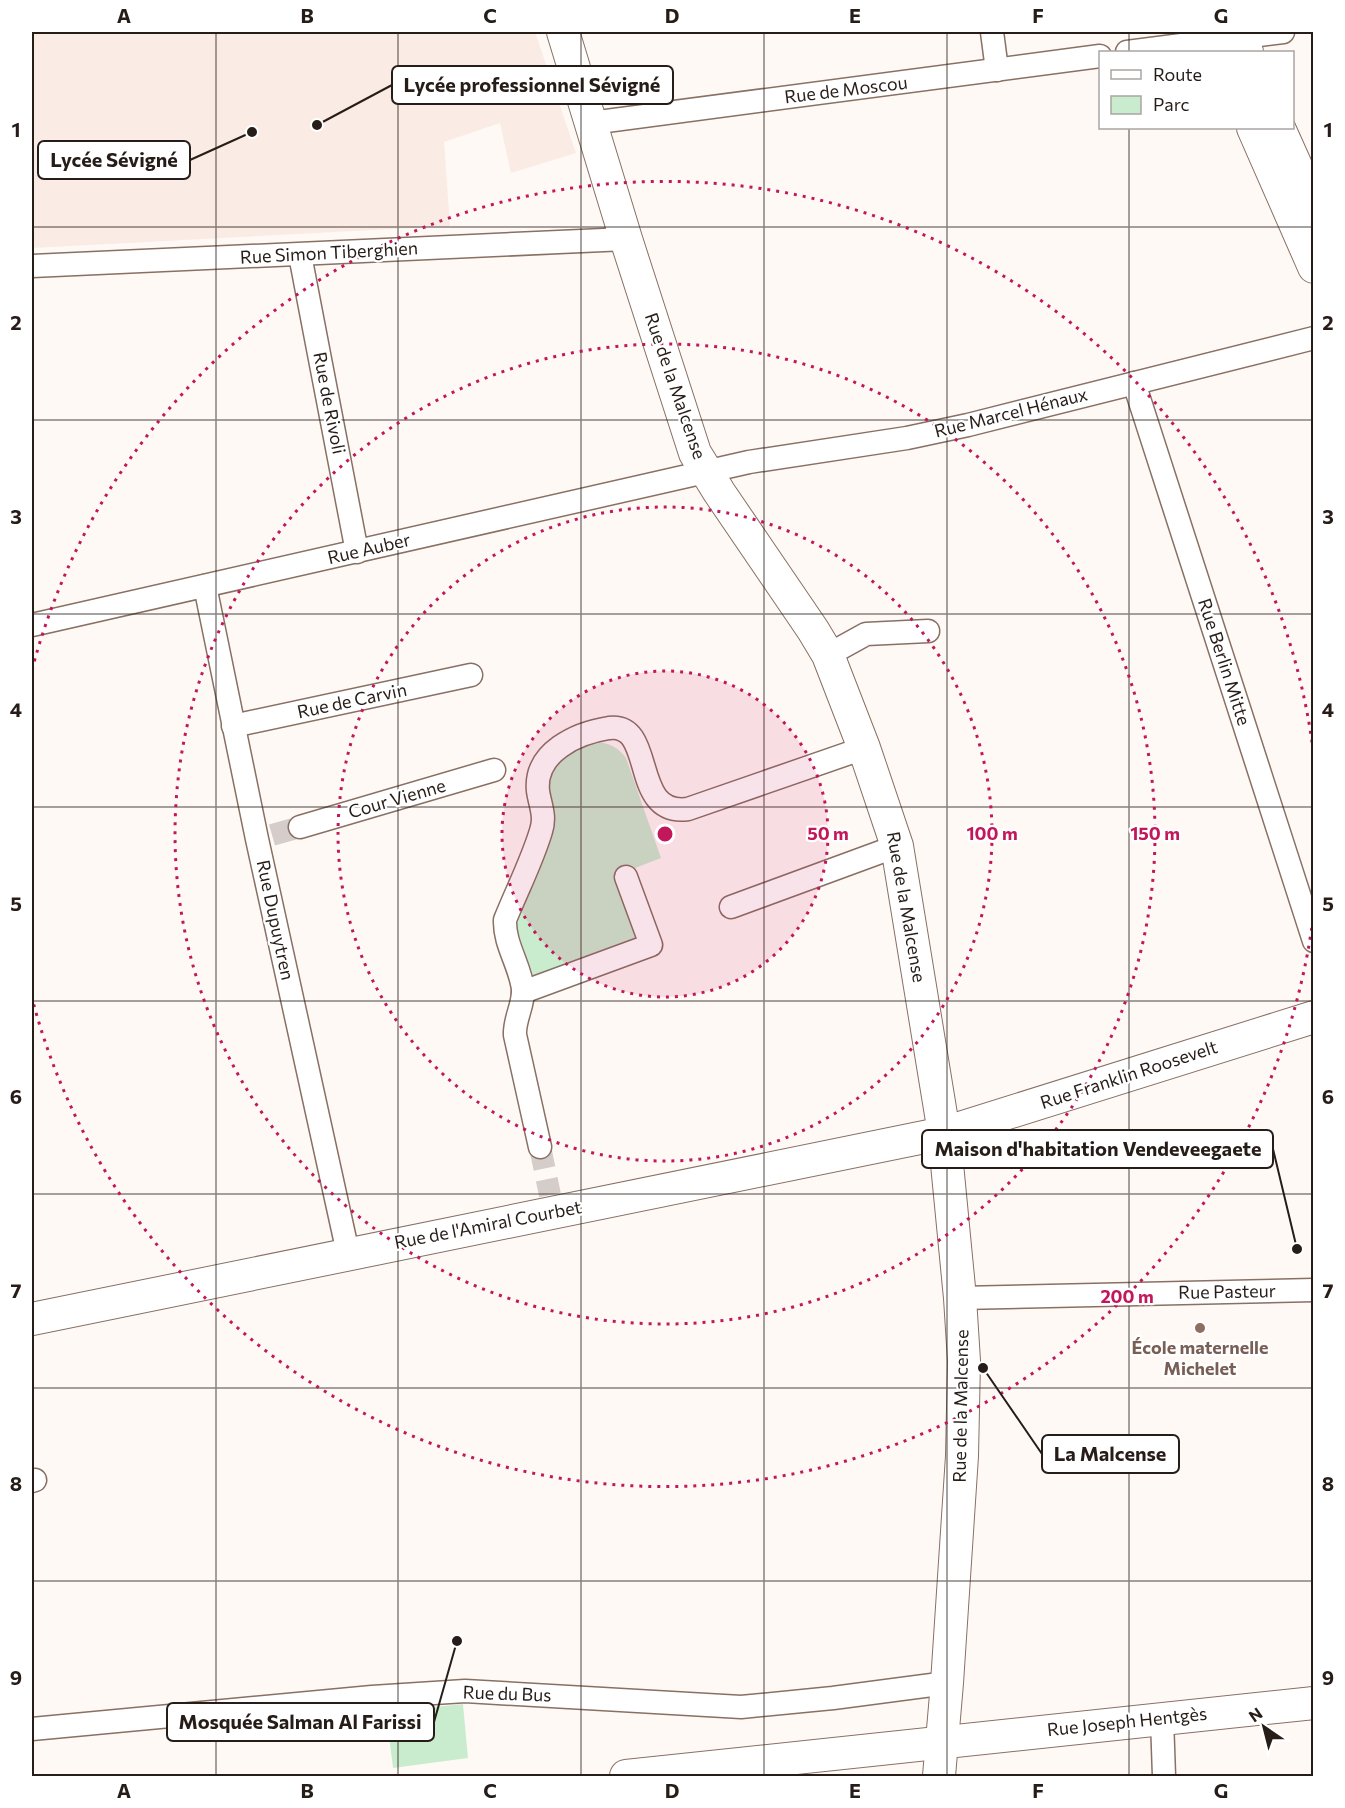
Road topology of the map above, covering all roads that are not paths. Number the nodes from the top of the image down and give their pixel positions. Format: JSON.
{"nodes":[{"id":1,"x":563,"y":32,"type":"edge"},
{"id":2,"x":992,"y":32,"type":"edge"},
{"id":3,"x":1283,"y":32,"type":"edge"},
{"id":4,"x":1229,"y":41,"type":"edge"},
{"id":5,"x":1135,"y":51,"type":"edge"},
{"id":6,"x":1099,"y":56,"type":"edge"},
{"id":7,"x":997,"y":70,"type":"junction"},
{"id":8,"x":591,"y":123,"type":"junction"},
{"id":9,"x":1253,"y":129,"type":"edge"},
{"id":10,"x":1279,"y":129,"type":"edge"},
{"id":11,"x":1314,"y":206,"type":"edge"},
{"id":12,"x":627,"y":239,"type":"junction"},
{"id":13,"x":300,"y":255,"type":"junction"},
{"id":14,"x":32,"y":266,"type":"edge"},
{"id":15,"x":1314,"y":267,"type":"edge"},
{"id":16,"x":1314,"y":338,"type":"edge"},
{"id":17,"x":1134,"y":383,"type":"junction"},
{"id":18,"x":706,"y":473,"type":"junction"},
{"id":19,"x":357,"y":552,"type":"junction"},
{"id":20,"x":205,"y":586,"type":"junction"},
{"id":21,"x":32,"y":625,"type":"edge"},
{"id":22,"x":928,"y":631,"type":"dead end"},
{"id":23,"x":828,"y":655,"type":"junction"},
{"id":24,"x":471,"y":675,"type":"dead end"},
{"id":25,"x":234,"y":726,"type":"junction"},
{"id":26,"x":864,"y":748,"type":"junction"},
{"id":27,"x":494,"y":770,"type":"dead end"},
{"id":28,"x":300,"y":827,"type":"tunnel mouth"},
{"id":29,"x":897,"y":846,"type":"junction"},
{"id":30,"x":626,"y":877,"type":"dead end"},
{"id":31,"x":731,"y":907,"type":"dead end"},
{"id":32,"x":1314,"y":941,"type":"edge"},
{"id":33,"x":523,"y":992,"type":"junction"},
{"id":34,"x":1314,"y":1017,"type":"edge"},
{"id":35,"x":944,"y":1132,"type":"junction"},
{"id":36,"x":540,"y":1147,"type":"tunnel mouth"},
{"id":37,"x":348,"y":1253,"type":"junction"},
{"id":38,"x":1314,"y":1290,"type":"edge"},
{"id":39,"x":960,"y":1298,"type":"junction"},
{"id":40,"x":32,"y":1319,"type":"edge"},
{"id":41,"x":947,"y":1683,"type":"junction"},
{"id":42,"x":1314,"y":1703,"type":"edge"},
{"id":43,"x":1162,"y":1719,"type":"junction"},
{"id":44,"x":32,"y":1729,"type":"edge"},
{"id":45,"x":941,"y":1742,"type":"junction"},
{"id":46,"x":626,"y":1776,"type":"edge"},
{"id":47,"x":939,"y":1776,"type":"edge"},
{"id":48,"x":1164,"y":1776,"type":"edge"}],
"edges":[{"from":1,"to":8,"type":"street","name":"Rue de la Malcense"},
{"from":2,"to":7,"type":"street"},
{"from":3,"to":4,"type":"street"},
{"from":4,"to":5,"type":"street"},
{"from":6,"to":7,"type":"street","name":"Rue de Moscou"},
{"from":7,"to":8,"type":"street","name":"Rue de Moscou"},
{"from":8,"to":12,"type":"street","name":"Rue de la Malcense"},
{"from":9,"to":15,"type":"street"},
{"from":10,"to":11,"type":"street"},
{"from":12,"to":13,"type":"street","name":"Rue Simon Tiberghien"},
{"from":12,"to":18,"type":"street","name":"Rue de la Malcense"},
{"from":13,"to":14,"type":"street","name":"Rue Simon Tiberghien"},
{"from":13,"to":19,"type":"street","name":"Rue de Rivoli"},
{"from":16,"to":17,"type":"street","name":"Rue Marcel Hénaux"},
{"from":17,"to":18,"type":"street","name":"Rue Marcel Hénaux"},
{"from":17,"to":32,"type":"street","name":"Rue Berlin Mitte"},
{"from":18,"to":19,"type":"street","name":"Rue Auber"},
{"from":18,"to":23,"type":"street","name":"Rue de la Malcense"},
{"from":19,"to":20,"type":"street","name":"Rue Auber"},
{"from":20,"to":21,"type":"street","name":"Rue Auber"},
{"from":20,"to":25,"type":"street","name":"Rue Dupuytren"},
{"from":22,"to":23,"type":"street"},
{"from":23,"to":26,"type":"street","name":"Rue de la Malcense"},
{"from":24,"to":25,"type":"street","name":"Rue de Carvin"},
{"from":25,"to":37,"type":"street","name":"Rue Dupuytren"},
{"from":26,"to":29,"type":"street","name":"Rue de la Malcense"},
{"from":26,"to":33,"type":"street"},
{"from":27,"to":28,"type":"street","name":"Cour Vienne"},
{"from":29,"to":31,"type":"street"},
{"from":29,"to":35,"type":"street","name":"Rue de la Malcense"},
{"from":30,"to":33,"type":"street"},
{"from":33,"to":36,"type":"street"},
{"from":34,"to":35,"type":"street","name":"Rue Franklin Roosevelt"},
{"from":35,"to":37,"type":"street","name":"Rue de l'Amiral Courbet"},
{"from":35,"to":39,"type":"street","name":"Rue de la Malcense"},
{"from":37,"to":40,"type":"street","name":"Rue de l'Amiral Courbet"},
{"from":38,"to":39,"type":"street","name":"Rue Pasteur"},
{"from":39,"to":41,"type":"street","name":"Rue de la Malcense"},
{"from":41,"to":44,"type":"street","name":"Rue du Bus"},
{"from":41,"to":45,"type":"street","name":"Rue de la Malcense"},
{"from":42,"to":43,"type":"street","name":"Rue Joseph Hentgès"},
{"from":43,"to":45,"type":"street","name":"Rue Joseph Hentgès"},
{"from":43,"to":48,"type":"street"},
{"from":45,"to":46,"type":"street","name":"Rue Joseph Hentgès"},
{"from":45,"to":47,"type":"street","name":"Rue de la Malcense"}]}
